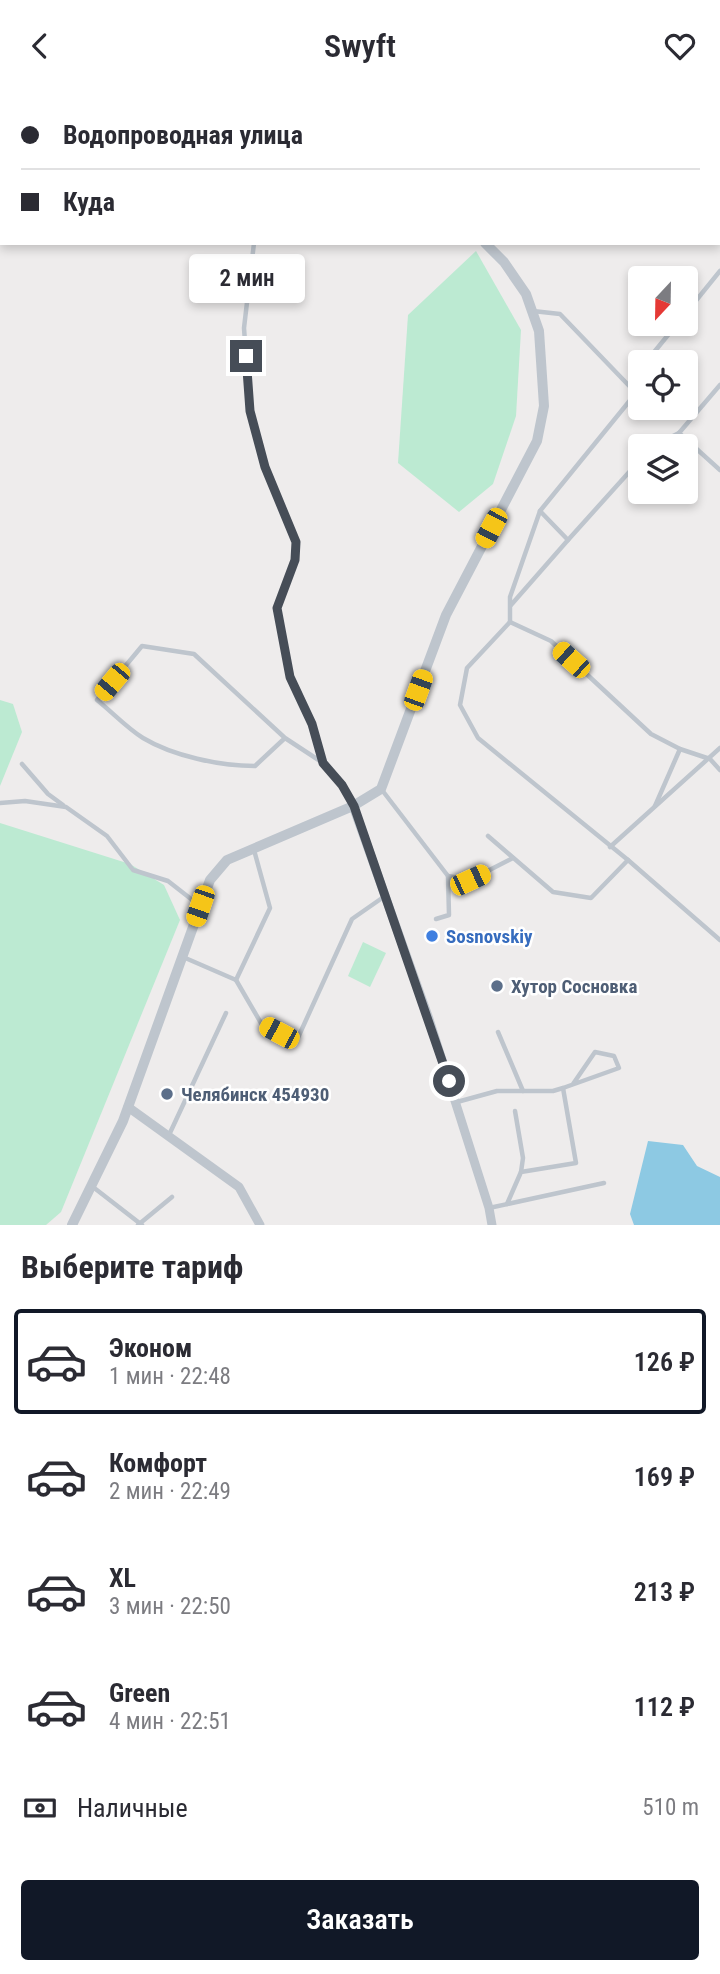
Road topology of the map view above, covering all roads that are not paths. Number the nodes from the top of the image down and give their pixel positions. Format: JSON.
{"nodes":[{"id":1,"x":254,"y":245,"type":"edge"},
{"id":2,"x":487,"y":245,"type":"edge"},
{"id":3,"x":720,"y":271,"type":"edge"},
{"id":4,"x":698,"y":298,"type":"edge"},
{"id":5,"x":532,"y":310,"type":"junction"},
{"id":6,"x":667,"y":336,"type":"edge"},
{"id":7,"x":656,"y":350,"type":"edge"},
{"id":8,"x":628,"y":385,"type":"edge"},
{"id":9,"x":720,"y":385,"type":"edge"},
{"id":10,"x":628,"y":403,"type":"edge"},
{"id":11,"x":679,"y":433,"type":"joint"},
{"id":12,"x":720,"y":470,"type":"edge"},
{"id":13,"x":628,"y":473,"type":"edge"},
{"id":14,"x":540,"y":511,"type":"junction"},
{"id":15,"x":568,"y":540,"type":"junction"},
{"id":16,"x":510,"y":605,"type":"junction"},
{"id":17,"x":510,"y":622,"type":"junction"},
{"id":18,"x":285,"y":738,"type":"junction"},
{"id":19,"x":720,"y":748,"type":"edge"},
{"id":20,"x":680,"y":749,"type":"junction"},
{"id":21,"x":710,"y":759,"type":"junction"},
{"id":22,"x":323,"y":763,"type":"junction"},
{"id":23,"x":22,"y":764,"type":"dead end"},
{"id":24,"x":720,"y":770,"type":"edge"},
{"id":25,"x":381,"y":789,"type":"junction"},
{"id":26,"x":0,"y":803,"type":"edge"},
{"id":27,"x":354,"y":806,"type":"junction"},
{"id":28,"x":66,"y":807,"type":"junction"},
{"id":29,"x":655,"y":807,"type":"junction"},
{"id":30,"x":488,"y":836,"type":"dead end"},
{"id":31,"x":610,"y":847,"type":"junction"},
{"id":32,"x":254,"y":850,"type":"junction"},
{"id":33,"x":513,"y":858,"type":"junction"},
{"id":34,"x":628,"y":860,"type":"junction"},
{"id":35,"x":448,"y":876,"type":"junction"},
{"id":36,"x":385,"y":895,"type":"junction"},
{"id":37,"x":200,"y":906,"type":"junction"},
{"id":38,"x":436,"y":919,"type":"dead end"},
{"id":39,"x":720,"y":940,"type":"edge"},
{"id":40,"x":182,"y":957,"type":"junction"},
{"id":41,"x":236,"y":979,"type":"junction"},
{"id":42,"x":226,"y":1013,"type":"dead end"},
{"id":43,"x":498,"y":1032,"type":"dead end"},
{"id":44,"x":573,"y":1084,"type":"junction"},
{"id":45,"x":563,"y":1088,"type":"junction"},
{"id":46,"x":523,"y":1091,"type":"junction"},
{"id":47,"x":456,"y":1102,"type":"junction"},
{"id":48,"x":128,"y":1107,"type":"junction"},
{"id":49,"x":515,"y":1111,"type":"dead end"},
{"id":50,"x":169,"y":1135,"type":"junction"},
{"id":51,"x":521,"y":1172,"type":"junction"},
{"id":52,"x":604,"y":1183,"type":"dead end"},
{"id":53,"x":92,"y":1186,"type":"junction"},
{"id":54,"x":172,"y":1198,"type":"dead end"},
{"id":55,"x":507,"y":1204,"type":"junction"},
{"id":56,"x":489,"y":1207,"type":"junction"},
{"id":57,"x":140,"y":1224,"type":"edge"},
{"id":58,"x":72,"y":1225,"type":"edge"},
{"id":59,"x":260,"y":1225,"type":"edge"},
{"id":60,"x":492,"y":1225,"type":"edge"}],
"edges":[{"from":1,"to":22,"type":"lane"},
{"from":2,"to":5,"type":"street"},
{"from":3,"to":4,"type":"lane"},
{"from":5,"to":8,"type":"lane"},
{"from":5,"to":25,"type":"street"},
{"from":6,"to":7,"type":"lane"},
{"from":9,"to":11,"type":"lane"},
{"from":10,"to":14,"type":"lane"},
{"from":11,"to":12,"type":"lane"},
{"from":13,"to":15,"type":"lane"},
{"from":14,"to":15,"type":"lane"},
{"from":14,"to":16,"type":"lane"},
{"from":15,"to":16,"type":"lane"},
{"from":16,"to":17,"type":"lane"},
{"from":17,"to":20,"type":"lane"},
{"from":17,"to":31,"type":"lane"},
{"from":18,"to":18,"type":"lane"},
{"from":18,"to":22,"type":"lane"},
{"from":19,"to":21,"type":"lane"},
{"from":20,"to":21,"type":"lane"},
{"from":20,"to":29,"type":"lane"},
{"from":21,"to":24,"type":"lane"},
{"from":21,"to":29,"type":"lane"},
{"from":22,"to":27,"type":"lane"},
{"from":23,"to":28,"type":"lane"},
{"from":25,"to":27,"type":"street"},
{"from":25,"to":35,"type":"lane"},
{"from":26,"to":28,"type":"lane"},
{"from":27,"to":32,"type":"street"},
{"from":27,"to":36,"type":"street"},
{"from":28,"to":37,"type":"lane"},
{"from":29,"to":31,"type":"lane"},
{"from":30,"to":33,"type":"lane"},
{"from":31,"to":34,"type":"lane"},
{"from":32,"to":37,"type":"street"},
{"from":32,"to":41,"type":"lane"},
{"from":33,"to":34,"type":"lane"},
{"from":33,"to":35,"type":"lane"},
{"from":34,"to":39,"type":"lane"},
{"from":35,"to":38,"type":"lane"},
{"from":36,"to":41,"type":"lane"},
{"from":36,"to":47,"type":"street"},
{"from":37,"to":40,"type":"street"},
{"from":40,"to":41,"type":"lane"},
{"from":40,"to":48,"type":"street"},
{"from":42,"to":50,"type":"lane"},
{"from":43,"to":46,"type":"lane"},
{"from":44,"to":44,"type":"lane"},
{"from":44,"to":45,"type":"lane"},
{"from":45,"to":46,"type":"lane"},
{"from":45,"to":51,"type":"lane"},
{"from":46,"to":47,"type":"lane"},
{"from":47,"to":56,"type":"street"},
{"from":48,"to":50,"type":"street"},
{"from":48,"to":53,"type":"street"},
{"from":49,"to":51,"type":"lane"},
{"from":50,"to":59,"type":"street"},
{"from":51,"to":55,"type":"lane"},
{"from":52,"to":55,"type":"lane"},
{"from":53,"to":57,"type":"lane"},
{"from":53,"to":58,"type":"street"},
{"from":54,"to":57,"type":"lane"},
{"from":55,"to":56,"type":"lane"},
{"from":56,"to":60,"type":"street"}]}
